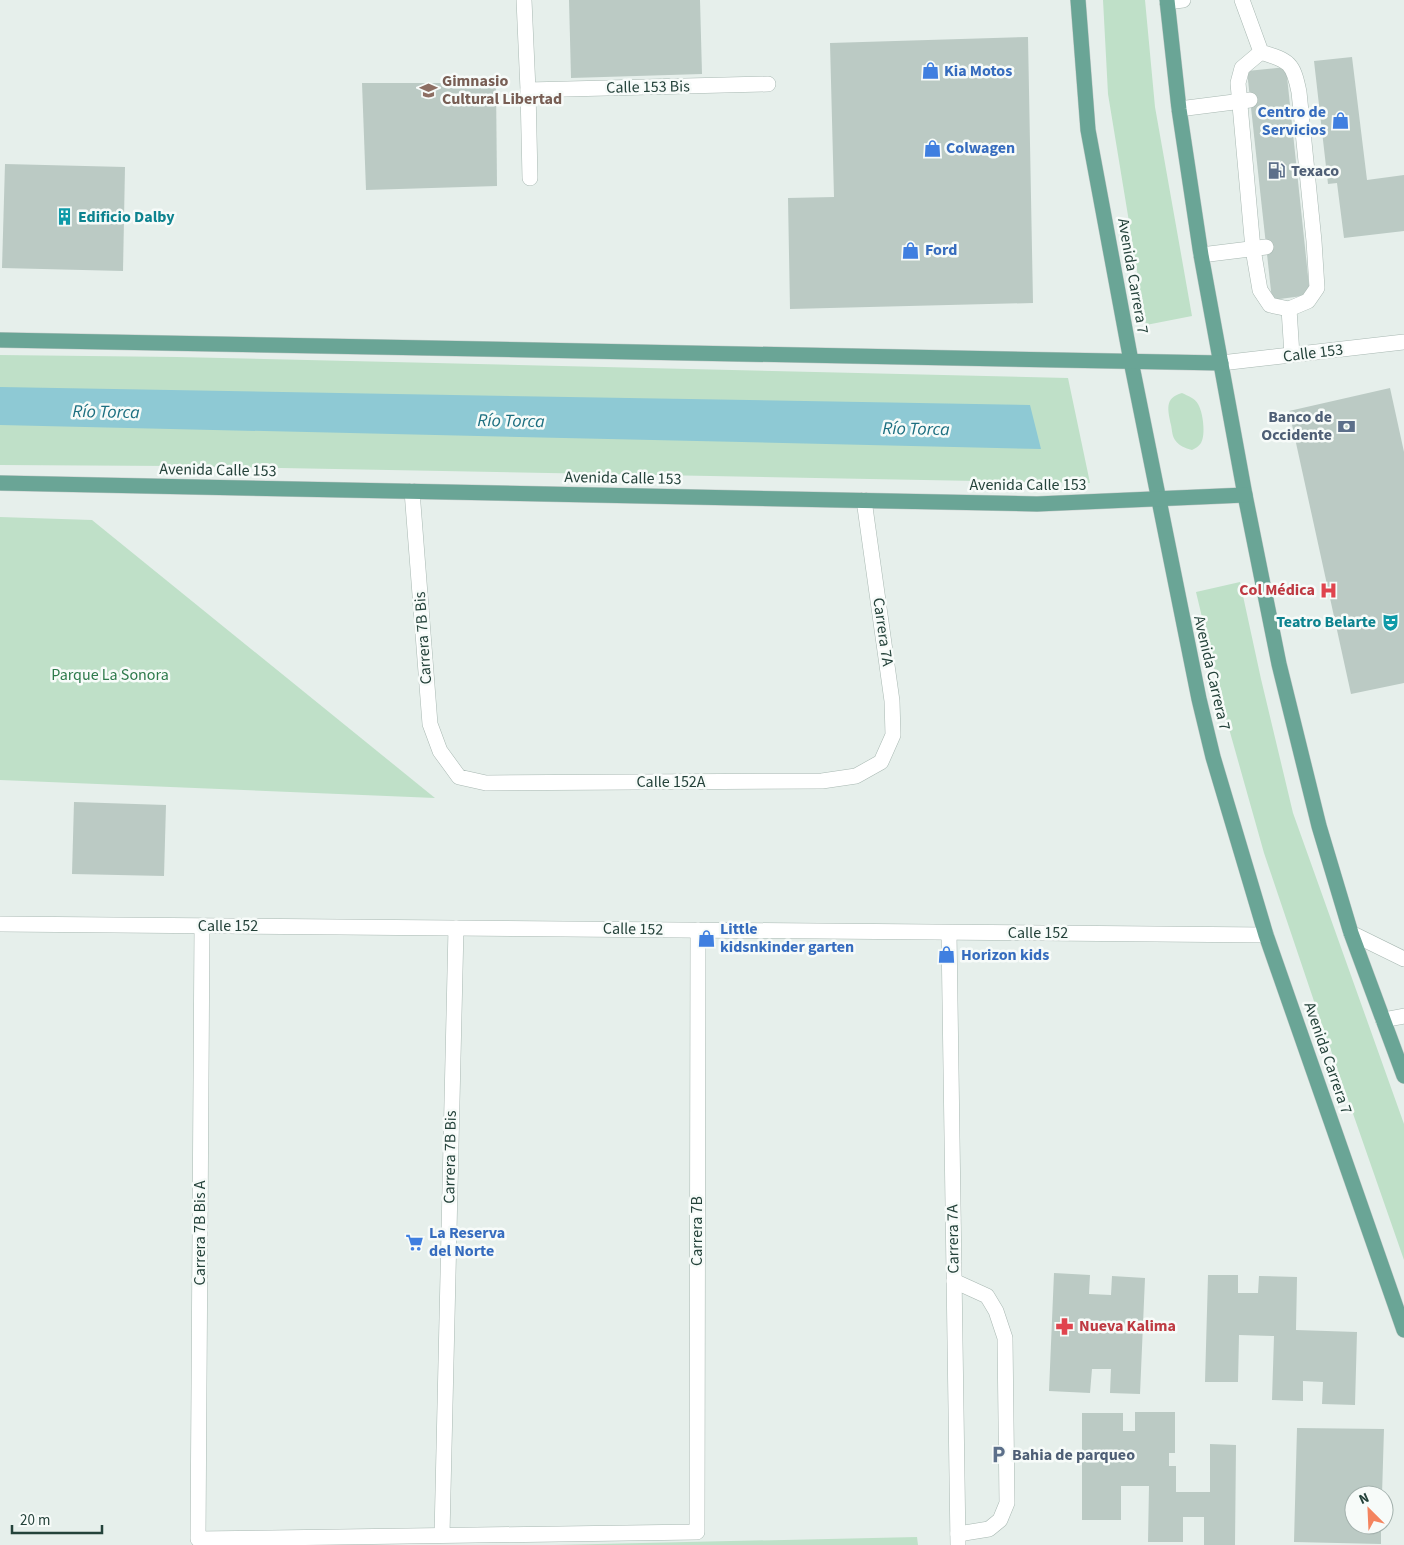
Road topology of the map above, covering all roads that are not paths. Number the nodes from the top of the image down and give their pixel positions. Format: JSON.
{"nodes":[{"id":1,"x":524,"y":0,"type":"edge"},
{"id":2,"x":1078,"y":0,"type":"edge"},
{"id":3,"x":1183,"y":0,"type":"edge"},
{"id":4,"x":1242,"y":0,"type":"edge"},
{"id":5,"x":1167,"y":1,"type":"edge"},
{"id":6,"x":1261,"y":52,"type":"junction"},
{"id":7,"x":768,"y":84,"type":"dead end"},
{"id":8,"x":528,"y":90,"type":"junction"},
{"id":9,"x":1245,"y":101,"type":"junction"},
{"id":10,"x":1179,"y":109,"type":"junction"},
{"id":11,"x":530,"y":178,"type":"dead end"},
{"id":12,"x":1260,"y":248,"type":"junction"},
{"id":13,"x":1201,"y":254,"type":"junction"},
{"id":14,"x":1289,"y":309,"type":"junction"},
{"id":15,"x":0,"y":340,"type":"edge"},
{"id":16,"x":1404,"y":342,"type":"edge"},
{"id":17,"x":1292,"y":355,"type":"junction"},
{"id":18,"x":1131,"y":361,"type":"junction"},
{"id":19,"x":1221,"y":363,"type":"junction"},
{"id":20,"x":0,"y":482,"type":"edge"},
{"id":21,"x":412,"y":491,"type":"junction"},
{"id":22,"x":1245,"y":495,"type":"junction"},
{"id":23,"x":1158,"y":499,"type":"junction"},
{"id":24,"x":864,"y":500,"type":"junction"},
{"id":25,"x":881,"y":762,"type":"joint"},
{"id":26,"x":458,"y":777,"type":"joint"},
{"id":27,"x":0,"y":924,"type":"edge"},
{"id":28,"x":202,"y":926,"type":"junction"},
{"id":29,"x":456,"y":928,"type":"junction"},
{"id":30,"x":698,"y":930,"type":"junction"},
{"id":31,"x":949,"y":932,"type":"junction"},
{"id":32,"x":1351,"y":932,"type":"junction"},
{"id":33,"x":1266,"y":935,"type":"junction"},
{"id":34,"x":1404,"y":959,"type":"edge"},
{"id":35,"x":1404,"y":1016,"type":"edge"},
{"id":36,"x":1383,"y":1020,"type":"junction"},
{"id":37,"x":1404,"y":1076,"type":"edge"},
{"id":38,"x":954,"y":1281,"type":"junction"},
{"id":39,"x":1404,"y":1330,"type":"edge"},
{"id":40,"x":442,"y":1535,"type":"junction"},
{"id":41,"x":958,"y":1539,"type":"edge"}],
"edges":[{"from":1,"to":8,"type":"street"},
{"from":2,"to":18,"type":"main road","name":"Avenida Carrera 7"},
{"from":3,"to":5,"type":"street"},
{"from":4,"to":6,"type":"street"},
{"from":5,"to":10,"type":"main road"},
{"from":6,"to":9,"type":"street"},
{"from":6,"to":14,"type":"street"},
{"from":7,"to":8,"type":"street","name":"Calle 153 Bis"},
{"from":8,"to":11,"type":"street"},
{"from":9,"to":10,"type":"street"},
{"from":9,"to":12,"type":"street"},
{"from":10,"to":13,"type":"main road"},
{"from":12,"to":13,"type":"street"},
{"from":12,"to":14,"type":"street"},
{"from":13,"to":19,"type":"main road"},
{"from":14,"to":17,"type":"street"},
{"from":15,"to":18,"type":"main road"},
{"from":16,"to":17,"type":"street","name":"Calle 153"},
{"from":17,"to":19,"type":"street","name":"Calle 153"},
{"from":18,"to":19,"type":"main road"},
{"from":18,"to":23,"type":"main road","name":"Avenida Carrera 7"},
{"from":19,"to":22,"type":"main road"},
{"from":20,"to":21,"type":"main road","name":"Avenida Calle 153"},
{"from":21,"to":24,"type":"main road","name":"Avenida Calle 153"},
{"from":21,"to":26,"type":"street","name":"Carrera 7B Bis"},
{"from":22,"to":23,"type":"main road","name":"Avenida Calle 153"},
{"from":22,"to":32,"type":"main road"},
{"from":23,"to":24,"type":"main road","name":"Avenida Calle 153"},
{"from":23,"to":33,"type":"main road","name":"Avenida Carrera 7"},
{"from":24,"to":25,"type":"street","name":"Carrera 7A"},
{"from":25,"to":26,"type":"street","name":"Calle 152A"},
{"from":27,"to":28,"type":"street","name":"Calle 152"},
{"from":28,"to":29,"type":"street","name":"Calle 152"},
{"from":28,"to":40,"type":"street","name":"Carrera 7B Bis A"},
{"from":29,"to":30,"type":"street","name":"Calle 152"},
{"from":29,"to":40,"type":"street","name":"Carrera 7B Bis"},
{"from":30,"to":31,"type":"street","name":"Calle 152"},
{"from":30,"to":40,"type":"street","name":"Carrera 7B"},
{"from":31,"to":33,"type":"street","name":"Calle 152"},
{"from":31,"to":38,"type":"street","name":"Carrera 7A"},
{"from":32,"to":34,"type":"street"},
{"from":32,"to":36,"type":"main road"},
{"from":33,"to":39,"type":"main road","name":"Avenida Carrera 7"},
{"from":35,"to":36,"type":"street"},
{"from":36,"to":37,"type":"main road"},
{"from":38,"to":41,"type":"street","name":"Carrera 7A"},
{"from":38,"to":41,"type":"street"}]}
